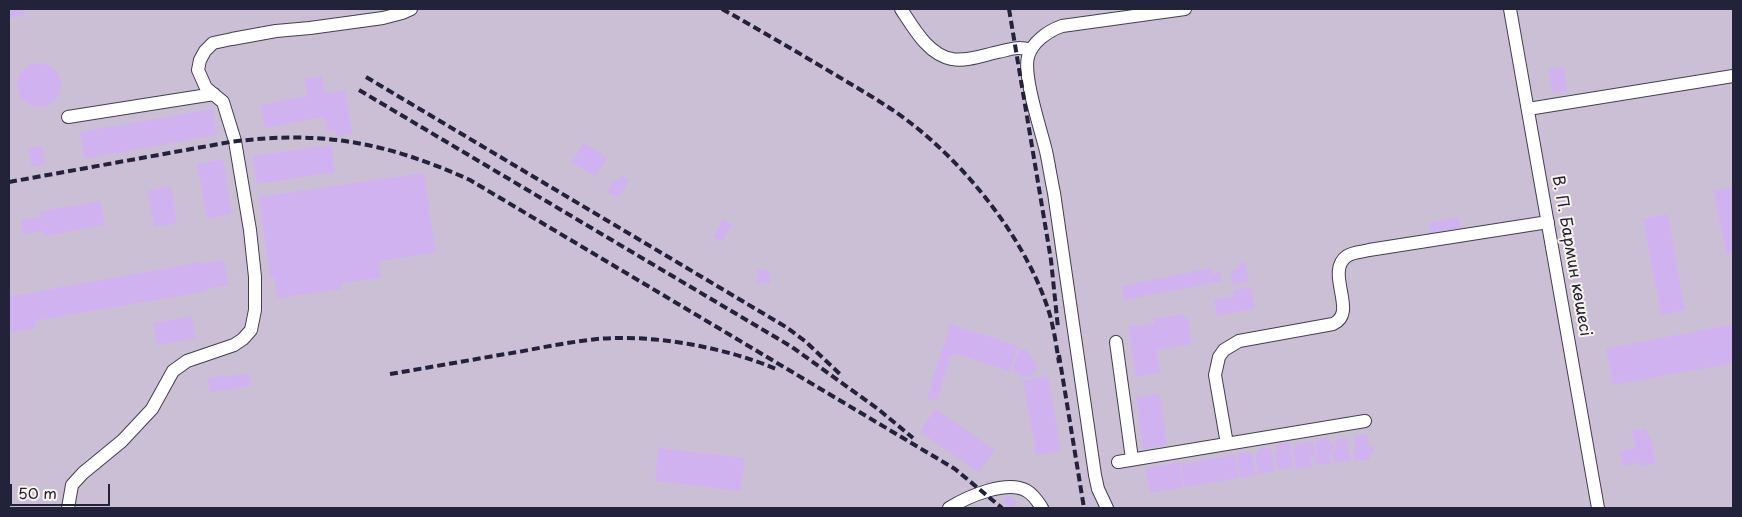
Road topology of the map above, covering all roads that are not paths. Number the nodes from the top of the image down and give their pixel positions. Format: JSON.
{"nodes":[{"id":1,"x":411,"y":9,"type":"edge"},
{"id":2,"x":901,"y":9,"type":"edge"},
{"id":3,"x":1185,"y":9,"type":"edge"},
{"id":4,"x":1510,"y":9,"type":"edge"},
{"id":5,"x":1032,"y":50,"type":"junction"},
{"id":6,"x":1733,"y":76,"type":"edge"},
{"id":7,"x":214,"y":94,"type":"junction"},
{"id":8,"x":1528,"y":109,"type":"junction"},
{"id":9,"x":68,"y":117,"type":"dead end"},
{"id":10,"x":1548,"y":222,"type":"junction"},
{"id":11,"x":1116,"y":342,"type":"dead end"},
{"id":12,"x":1365,"y":421,"type":"dead end"},
{"id":13,"x":1227,"y":444,"type":"junction"},
{"id":14,"x":1132,"y":459,"type":"junction"},
{"id":15,"x":1118,"y":462,"type":"dead end"},
{"id":16,"x":68,"y":508,"type":"edge"},
{"id":17,"x":949,"y":508,"type":"edge"},
{"id":18,"x":1042,"y":508,"type":"edge"},
{"id":19,"x":1108,"y":508,"type":"edge"},
{"id":20,"x":1598,"y":508,"type":"edge"}],
"edges":[{"from":1,"to":7,"type":"street"},
{"from":2,"to":5,"type":"street"},
{"from":3,"to":5,"type":"street"},
{"from":4,"to":8,"type":"street","name":"В. П. Бармин көшесі"},
{"from":5,"to":19,"type":"street"},
{"from":6,"to":8,"type":"street"},
{"from":7,"to":9,"type":"street"},
{"from":7,"to":16,"type":"street"},
{"from":8,"to":10,"type":"street","name":"В. П. Бармин көшесі"},
{"from":10,"to":13,"type":"street"},
{"from":10,"to":20,"type":"street","name":"В. П. Бармин көшесі"},
{"from":11,"to":14,"type":"street"},
{"from":12,"to":13,"type":"street"},
{"from":13,"to":14,"type":"street"},
{"from":14,"to":15,"type":"street"},
{"from":17,"to":18,"type":"street"}]}
